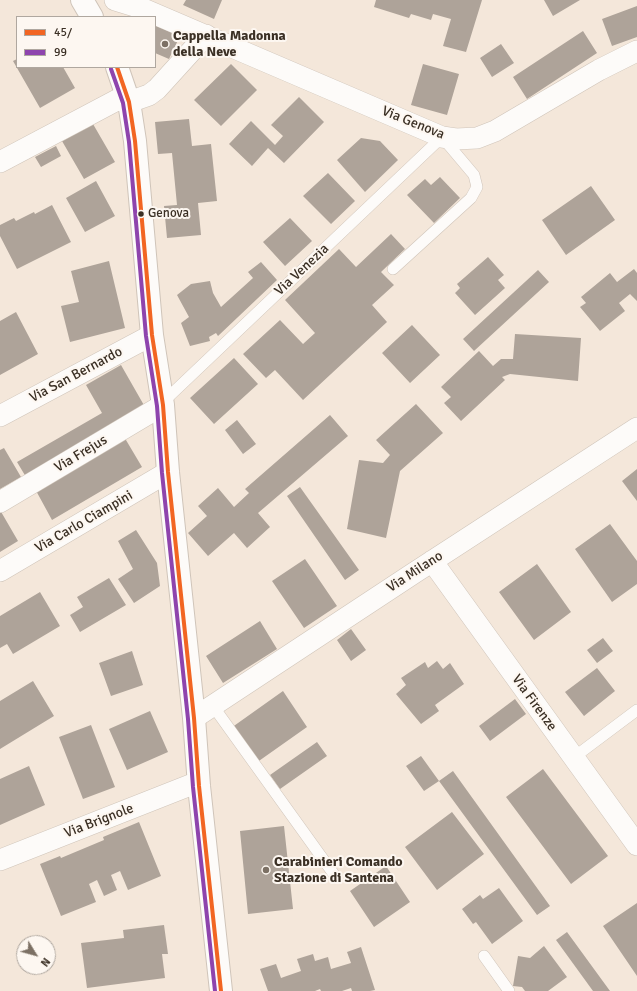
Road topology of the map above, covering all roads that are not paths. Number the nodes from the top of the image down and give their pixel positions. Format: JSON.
{"nodes":[{"id":1,"x":82,"y":0,"type":"edge"},
{"id":2,"x":115,"y":0,"type":"edge"},
{"id":3,"x":91,"y":16,"type":"edge"},
{"id":4,"x":206,"y":35,"type":"junction"},
{"id":5,"x":637,"y":52,"type":"edge"},
{"id":6,"x":117,"y":68,"type":"edge"},
{"id":7,"x":129,"y":102,"type":"junction"},
{"id":8,"x":442,"y":137,"type":"junction"},
{"id":9,"x":0,"y":162,"type":"edge"},
{"id":10,"x":393,"y":269,"type":"dead end"},
{"id":11,"x":152,"y":335,"type":"junction"},
{"id":12,"x":163,"y":404,"type":"junction"},
{"id":13,"x":0,"y":416,"type":"edge"},
{"id":14,"x":637,"y":428,"type":"edge"},
{"id":15,"x":168,"y":472,"type":"junction"},
{"id":16,"x":0,"y":502,"type":"edge"},
{"id":17,"x":432,"y":561,"type":"junction"},
{"id":18,"x":0,"y":571,"type":"edge"},
{"id":19,"x":213,"y":706,"type":"junction"},
{"id":20,"x":637,"y":710,"type":"edge"},
{"id":21,"x":194,"y":718,"type":"junction"},
{"id":22,"x":573,"y":758,"type":"junction"},
{"id":23,"x":198,"y":782,"type":"junction"},
{"id":24,"x":637,"y":845,"type":"edge"},
{"id":25,"x":0,"y":860,"type":"edge"},
{"id":26,"x":333,"y":873,"type":"dead end"},
{"id":27,"x":484,"y":956,"type":"dead end"},
{"id":28,"x":221,"y":991,"type":"edge"},
{"id":29,"x":509,"y":991,"type":"edge"}],
"edges":[{"from":1,"to":3,"type":"street"},
{"from":2,"to":4,"type":"street","name":"Via Genova"},
{"from":4,"to":7,"type":"street"},
{"from":4,"to":8,"type":"street","name":"Via Genova"},
{"from":5,"to":8,"type":"street","name":"Via Genova"},
{"from":6,"to":7,"type":"street"},
{"from":7,"to":9,"type":"street"},
{"from":7,"to":11,"type":"street"},
{"from":8,"to":10,"type":"lane"},
{"from":8,"to":12,"type":"lane","name":"Via Venezia"},
{"from":11,"to":12,"type":"street"},
{"from":11,"to":13,"type":"street","name":"Via San Bernardo"},
{"from":12,"to":15,"type":"street"},
{"from":12,"to":16,"type":"street","name":"Via Frejus"},
{"from":14,"to":17,"type":"street","name":"Via Milano"},
{"from":15,"to":18,"type":"street","name":"Via Carlo Ciampini"},
{"from":15,"to":21,"type":"street"},
{"from":17,"to":19,"type":"street","name":"Via Milano"},
{"from":17,"to":22,"type":"street","name":"Via Firenze"},
{"from":19,"to":21,"type":"street","name":"Via Milano"},
{"from":19,"to":26,"type":"lane"},
{"from":20,"to":22,"type":"lane"},
{"from":21,"to":23,"type":"street"},
{"from":22,"to":24,"type":"street","name":"Via Firenze"},
{"from":23,"to":25,"type":"street","name":"Via Brignole"},
{"from":23,"to":28,"type":"street"},
{"from":27,"to":29,"type":"lane"}]}
